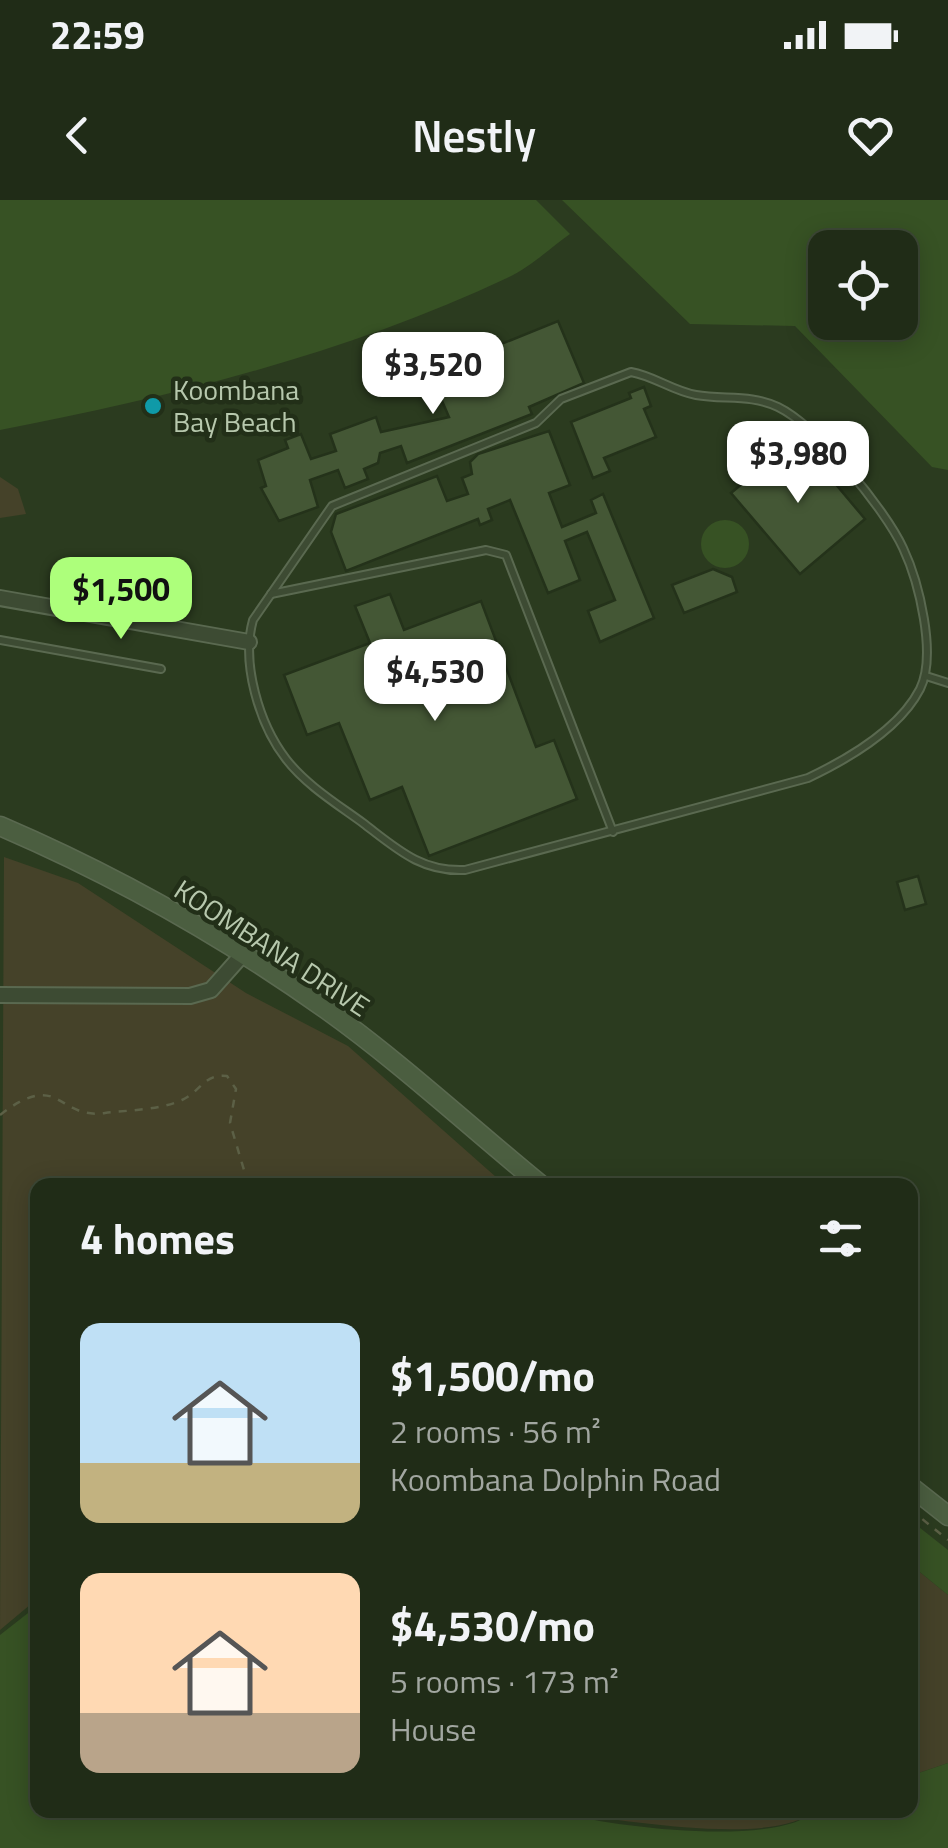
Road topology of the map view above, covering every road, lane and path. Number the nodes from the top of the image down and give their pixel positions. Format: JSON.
{"nodes":[{"id":1,"x":270,"y":594,"type":"junction"},
{"id":2,"x":0,"y":598,"type":"edge"},
{"id":3,"x":0,"y":640,"type":"edge"},
{"id":4,"x":249,"y":642,"type":"junction"},
{"id":5,"x":161,"y":670,"type":"dead end"},
{"id":6,"x":925,"y":676,"type":"junction"},
{"id":7,"x":948,"y":683,"type":"edge"},
{"id":8,"x":0,"y":826,"type":"edge"},
{"id":9,"x":613,"y":832,"type":"junction"},
{"id":10,"x":243,"y":954,"type":"junction"},
{"id":11,"x":0,"y":995,"type":"edge"},
{"id":12,"x":0,"y":1115,"type":"edge"},
{"id":13,"x":241,"y":1178,"type":"edge"},
{"id":14,"x":532,"y":1178,"type":"edge"},
{"id":15,"x":918,"y":1492,"type":"edge"},
{"id":16,"x":918,"y":1516,"type":"edge"},
{"id":17,"x":948,"y":1516,"type":"edge"},
{"id":18,"x":948,"y":1540,"type":"edge"}],
"edges":[{"from":1,"to":4,"type":"lane"},
{"from":1,"to":6,"type":"lane"},
{"from":1,"to":9,"type":"lane"},
{"from":2,"to":4,"type":"street"},
{"from":3,"to":5,"type":"lane"},
{"from":4,"to":9,"type":"lane"},
{"from":6,"to":7,"type":"lane"},
{"from":6,"to":9,"type":"lane"},
{"from":8,"to":10,"type":"main road","name":"KOOMBANA DRIVE"},
{"from":10,"to":11,"type":"street"},
{"from":10,"to":14,"type":"main road","name":"KOOMBANA DRIVE"},
{"from":12,"to":13,"type":"path"},
{"from":15,"to":17,"type":"main road"},
{"from":16,"to":18,"type":"path"}]}
